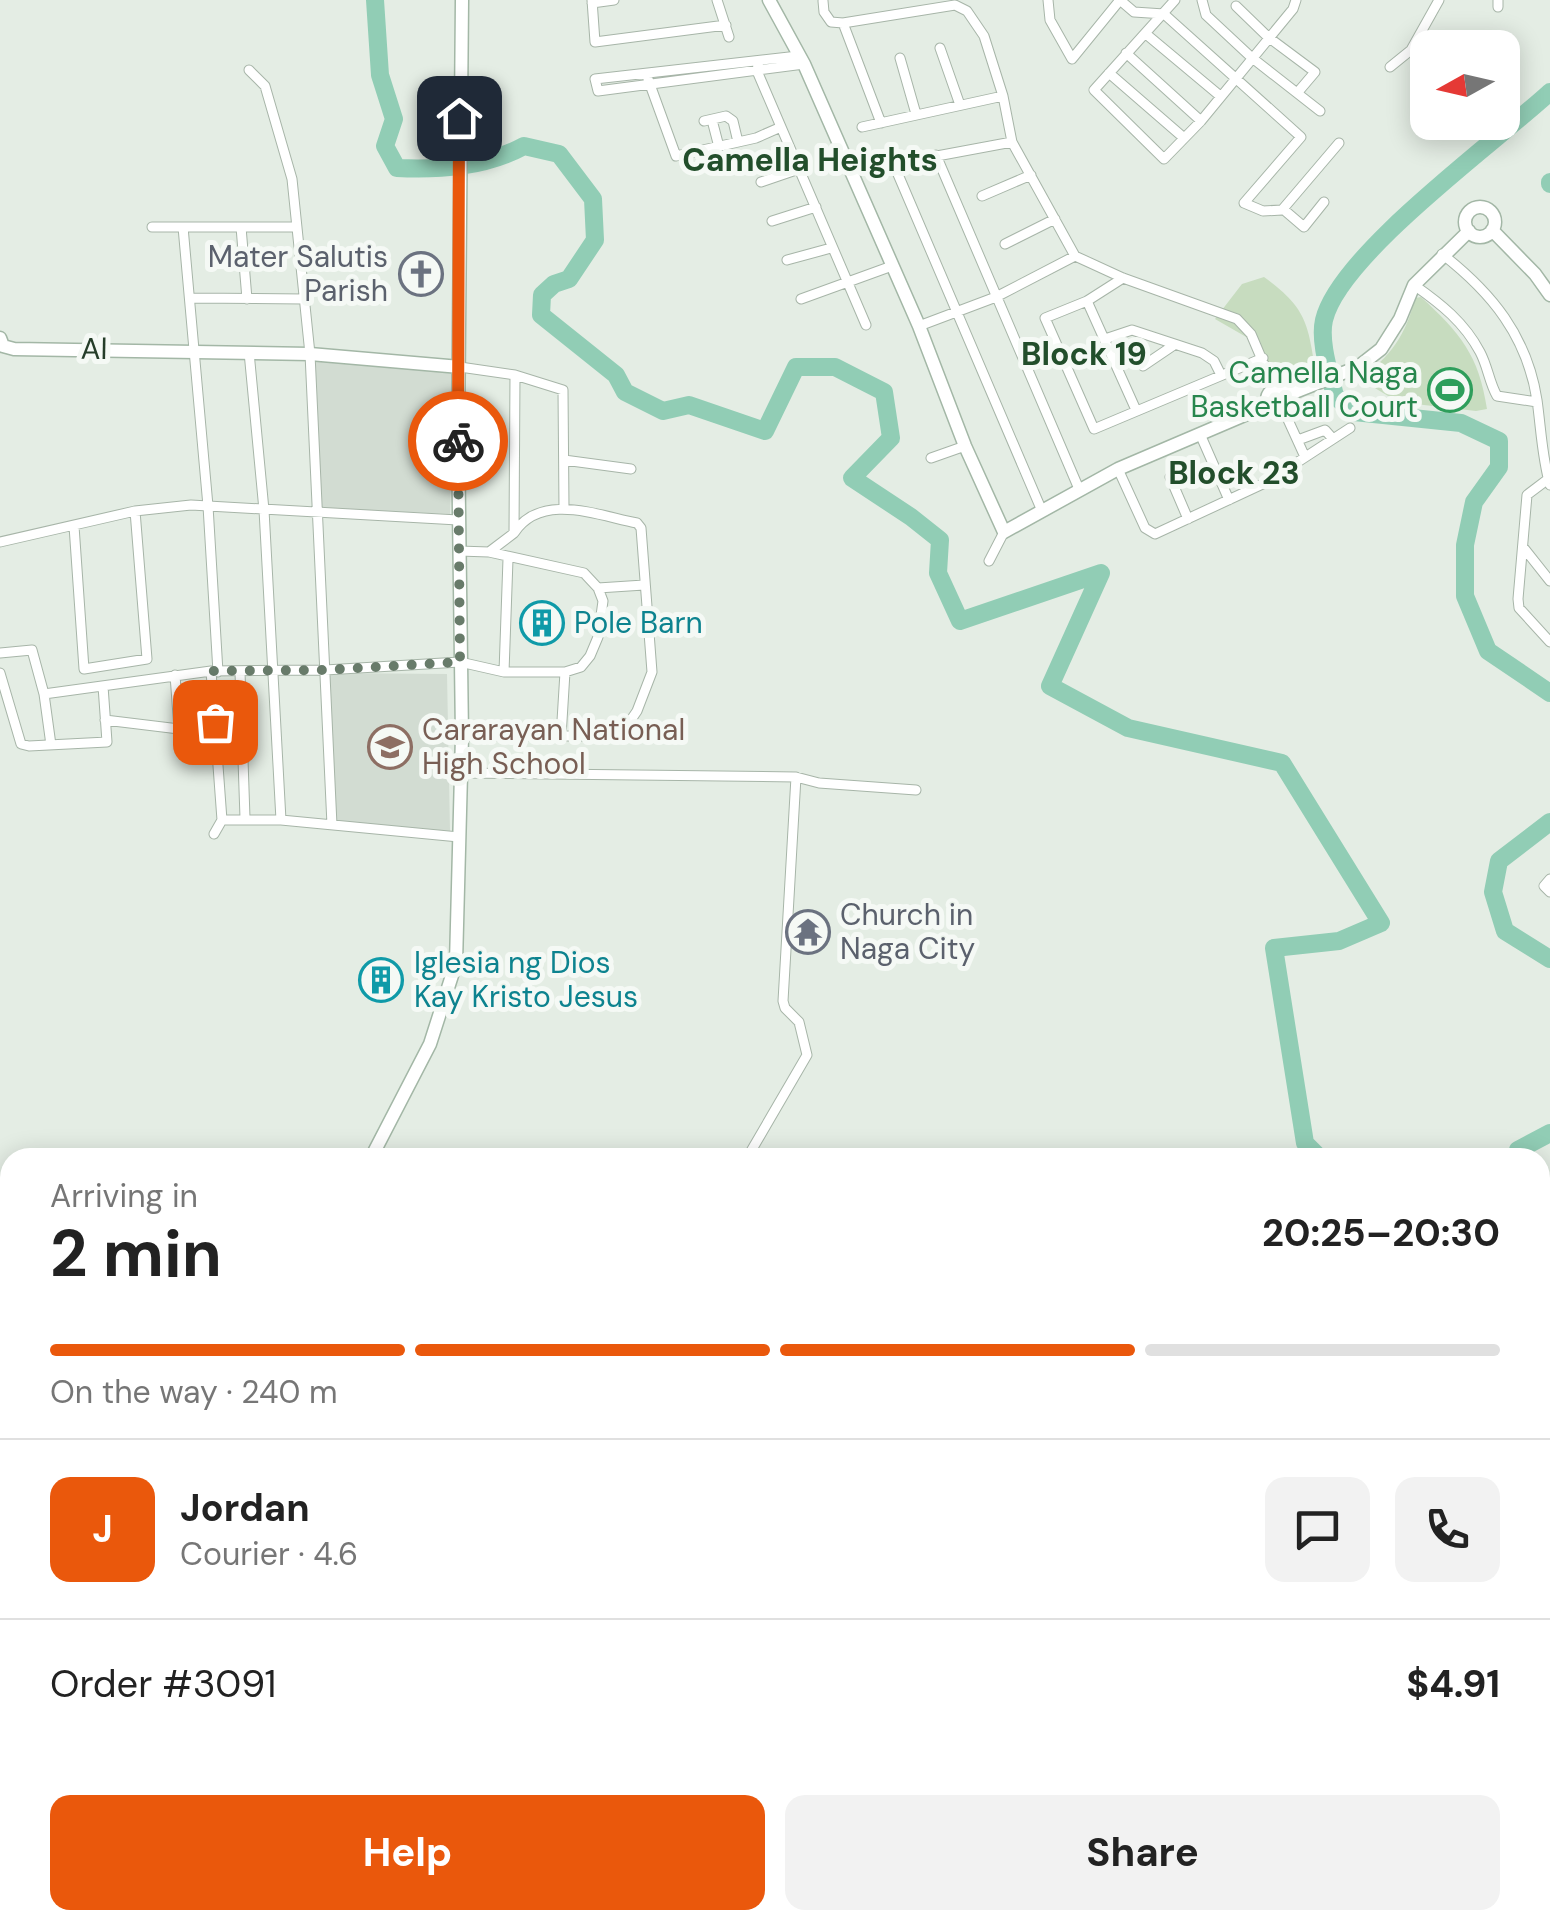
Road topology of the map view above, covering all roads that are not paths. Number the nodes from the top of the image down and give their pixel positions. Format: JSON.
{"nodes":[{"id":1,"x":462,"y":0,"type":"edge"},
{"id":2,"x":614,"y":0,"type":"edge"},
{"id":3,"x":718,"y":0,"type":"edge"},
{"id":4,"x":769,"y":0,"type":"edge"},
{"id":5,"x":1048,"y":0,"type":"edge"},
{"id":6,"x":1120,"y":0,"type":"edge"},
{"id":7,"x":1175,"y":0,"type":"edge"},
{"id":8,"x":1202,"y":0,"type":"edge"},
{"id":9,"x":1296,"y":0,"type":"edge"},
{"id":10,"x":1439,"y":0,"type":"edge"},
{"id":11,"x":823,"y":1,"type":"edge"},
{"id":12,"x":592,"y":2,"type":"edge"},
{"id":13,"x":1236,"y":6,"type":"dead end"},
{"id":14,"x":1164,"y":14,"type":"junction"},
{"id":15,"x":843,"y":23,"type":"junction"},
{"id":16,"x":726,"y":25,"type":"junction"},
{"id":17,"x":1146,"y":34,"type":"junction"},
{"id":18,"x":730,"y":37,"type":"dead end"},
{"id":19,"x":1268,"y":37,"type":"junction"},
{"id":20,"x":940,"y":48,"type":"dead end"},
{"id":21,"x":1126,"y":53,"type":"junction"},
{"id":22,"x":1252,"y":57,"type":"junction"},
{"id":23,"x":900,"y":58,"type":"dead end"},
{"id":24,"x":801,"y":60,"type":"junction"},
{"id":25,"x":758,"y":66,"type":"junction"},
{"id":26,"x":1390,"y":67,"type":"dead end"},
{"id":27,"x":249,"y":70,"type":"dead end"},
{"id":28,"x":647,"y":73,"type":"junction"},
{"id":29,"x":1110,"y":73,"type":"junction"},
{"id":30,"x":1235,"y":78,"type":"junction"},
{"id":31,"x":648,"y":85,"type":"junction"},
{"id":32,"x":1298,"y":92,"type":"junction"},
{"id":33,"x":1003,"y":96,"type":"junction"},
{"id":34,"x":1219,"y":96,"type":"junction"},
{"id":35,"x":960,"y":105,"type":"junction"},
{"id":36,"x":1320,"y":111,"type":"dead end"},
{"id":37,"x":916,"y":114,"type":"junction"},
{"id":38,"x":1201,"y":121,"type":"junction"},
{"id":39,"x":881,"y":123,"type":"junction"},
{"id":40,"x":781,"y":127,"type":"junction"},
{"id":41,"x":862,"y":128,"type":"dead end"},
{"id":42,"x":1184,"y":138,"type":"junction"},
{"id":43,"x":738,"y":142,"type":"junction"},
{"id":44,"x":1012,"y":142,"type":"junction"},
{"id":45,"x":1339,"y":143,"type":"dead end"},
{"id":46,"x":719,"y":147,"type":"junction"},
{"id":47,"x":936,"y":156,"type":"junction"},
{"id":48,"x":894,"y":165,"type":"junction"},
{"id":49,"x":799,"y":169,"type":"junction"},
{"id":50,"x":851,"y":172,"type":"junction"},
{"id":51,"x":1031,"y":174,"type":"junction"},
{"id":52,"x":761,"y":182,"type":"dead end"},
{"id":53,"x":982,"y":196,"type":"dead end"},
{"id":54,"x":1324,"y":202,"type":"dead end"},
{"id":55,"x":816,"y":208,"type":"junction"},
{"id":56,"x":1283,"y":209,"type":"junction"},
{"id":57,"x":1055,"y":220,"type":"junction"},
{"id":58,"x":772,"y":221,"type":"dead end"},
{"id":59,"x":152,"y":227,"type":"dead end"},
{"id":60,"x":183,"y":227,"type":"junction"},
{"id":61,"x":295,"y":227,"type":"junction"},
{"id":62,"x":241,"y":228,"type":"junction"},
{"id":63,"x":1492,"y":230,"type":"junction"},
{"id":64,"x":1468,"y":231,"type":"junction"},
{"id":65,"x":1005,"y":244,"type":"dead end"},
{"id":66,"x":831,"y":248,"type":"junction"},
{"id":67,"x":1442,"y":254,"type":"junction"},
{"id":68,"x":1075,"y":256,"type":"junction"},
{"id":69,"x":787,"y":260,"type":"dead end"},
{"id":70,"x":892,"y":266,"type":"junction"},
{"id":71,"x":1122,"y":278,"type":"junction"},
{"id":72,"x":848,"y":284,"type":"junction"},
{"id":73,"x":1414,"y":285,"type":"junction"},
{"id":74,"x":1550,"y":294,"type":"edge"},
{"id":75,"x":996,"y":296,"type":"junction"},
{"id":76,"x":190,"y":298,"type":"junction"},
{"id":77,"x":247,"y":299,"type":"junction"},
{"id":78,"x":304,"y":299,"type":"junction"},
{"id":79,"x":801,"y":300,"type":"dead end"},
{"id":80,"x":1087,"y":301,"type":"junction"},
{"id":81,"x":957,"y":310,"type":"junction"},
{"id":82,"x":866,"y":325,"type":"dead end"},
{"id":83,"x":918,"y":326,"type":"junction"},
{"id":84,"x":0,"y":338,"type":"edge"},
{"id":85,"x":1105,"y":339,"type":"junction"},
{"id":86,"x":1174,"y":345,"type":"junction"},
{"id":87,"x":194,"y":350,"type":"junction"},
{"id":88,"x":250,"y":352,"type":"junction"},
{"id":89,"x":310,"y":354,"type":"junction"},
{"id":90,"x":1262,"y":358,"type":"junction"},
{"id":91,"x":1143,"y":366,"type":"dead end"},
{"id":92,"x":460,"y":367,"type":"junction"},
{"id":93,"x":515,"y":375,"type":"junction"},
{"id":94,"x":1221,"y":375,"type":"junction"},
{"id":95,"x":1274,"y":388,"type":"junction"},
{"id":96,"x":1290,"y":394,"type":"junction"},
{"id":97,"x":1537,"y":402,"type":"junction"},
{"id":98,"x":1268,"y":404,"type":"junction"},
{"id":99,"x":1136,"y":410,"type":"junction"},
{"id":100,"x":1284,"y":411,"type":"junction"},
{"id":101,"x":1350,"y":428,"type":"dead end"},
{"id":102,"x":1200,"y":434,"type":"junction"},
{"id":103,"x":1298,"y":440,"type":"junction"},
{"id":104,"x":1333,"y":440,"type":"junction"},
{"id":105,"x":1546,"y":443,"type":"edge"},
{"id":106,"x":964,"y":446,"type":"junction"},
{"id":107,"x":1305,"y":457,"type":"junction"},
{"id":108,"x":931,"y":458,"type":"dead end"},
{"id":109,"x":564,"y":460,"type":"junction"},
{"id":110,"x":631,"y":468,"type":"dead end"},
{"id":111,"x":1118,"y":468,"type":"junction"},
{"id":112,"x":1170,"y":477,"type":"dead end"},
{"id":113,"x":1549,"y":482,"type":"edge"},
{"id":114,"x":1079,"y":489,"type":"junction"},
{"id":115,"x":1228,"y":500,"type":"junction"},
{"id":116,"x":208,"y":506,"type":"junction"},
{"id":117,"x":264,"y":510,"type":"junction"},
{"id":118,"x":564,"y":510,"type":"junction"},
{"id":119,"x":1042,"y":511,"type":"junction"},
{"id":120,"x":135,"y":512,"type":"junction"},
{"id":121,"x":318,"y":512,"type":"junction"},
{"id":122,"x":1188,"y":519,"type":"junction"},
{"id":123,"x":458,"y":520,"type":"junction"},
{"id":124,"x":74,"y":526,"type":"junction"},
{"id":125,"x":1004,"y":532,"type":"junction"},
{"id":126,"x":514,"y":533,"type":"junction"},
{"id":127,"x":0,"y":542,"type":"edge"},
{"id":128,"x":1523,"y":547,"type":"junction"},
{"id":129,"x":459,"y":551,"type":"junction"},
{"id":130,"x":490,"y":552,"type":"junction"},
{"id":131,"x":508,"y":558,"type":"junction"},
{"id":132,"x":988,"y":561,"type":"dead end"},
{"id":133,"x":1550,"y":581,"type":"edge"},
{"id":134,"x":644,"y":585,"type":"junction"},
{"id":135,"x":598,"y":588,"type":"junction"},
{"id":136,"x":1550,"y":642,"type":"edge"},
{"id":137,"x":0,"y":653,"type":"edge"},
{"id":138,"x":460,"y":662,"type":"junction"},
{"id":139,"x":325,"y":670,"type":"junction"},
{"id":140,"x":214,"y":672,"type":"junction"},
{"id":141,"x":240,"y":672,"type":"junction"},
{"id":142,"x":271,"y":672,"type":"junction"},
{"id":143,"x":504,"y":672,"type":"junction"},
{"id":144,"x":565,"y":672,"type":"junction"},
{"id":145,"x":0,"y":673,"type":"edge"},
{"id":146,"x":175,"y":675,"type":"junction"},
{"id":147,"x":103,"y":686,"type":"junction"},
{"id":148,"x":44,"y":694,"type":"junction"},
{"id":149,"x":105,"y":720,"type":"junction"},
{"id":150,"x":462,"y":736,"type":"junction"},
{"id":151,"x":561,"y":738,"type":"junction"},
{"id":152,"x":51,"y":744,"type":"junction"},
{"id":153,"x":243,"y":754,"type":"junction"},
{"id":154,"x":217,"y":755,"type":"junction"},
{"id":155,"x":461,"y":773,"type":"junction"},
{"id":156,"x":796,"y":777,"type":"junction"},
{"id":157,"x":916,"y":790,"type":"dead end"},
{"id":158,"x":246,"y":818,"type":"junction"},
{"id":159,"x":222,"y":820,"type":"junction"},
{"id":160,"x":280,"y":820,"type":"junction"},
{"id":161,"x":332,"y":824,"type":"junction"},
{"id":162,"x":214,"y":834,"type":"dead end"},
{"id":163,"x":459,"y":837,"type":"junction"},
{"id":164,"x":1550,"y":879,"type":"edge"},
{"id":165,"x":1550,"y":892,"type":"edge"},
{"id":166,"x":375,"y":1148,"type":"edge"},
{"id":167,"x":753,"y":1148,"type":"edge"}],
"edges":[{"from":1,"to":92,"type":"street"},
{"from":2,"to":12,"type":"street"},
{"from":3,"to":16,"type":"street"},
{"from":4,"to":24,"type":"street"},
{"from":5,"to":6,"type":"street"},
{"from":6,"to":14,"type":"street"},
{"from":7,"to":14,"type":"street"},
{"from":8,"to":22,"type":"street"},
{"from":9,"to":19,"type":"street"},
{"from":10,"to":26,"type":"street"},
{"from":11,"to":15,"type":"street"},
{"from":12,"to":16,"type":"street"},
{"from":13,"to":19,"type":"street"},
{"from":14,"to":17,"type":"street"},
{"from":14,"to":30,"type":"street"},
{"from":15,"to":33,"type":"street"},
{"from":15,"to":39,"type":"street"},
{"from":16,"to":18,"type":"street"},
{"from":17,"to":21,"type":"street"},
{"from":17,"to":34,"type":"street"},
{"from":19,"to":22,"type":"street"},
{"from":19,"to":32,"type":"street"},
{"from":20,"to":35,"type":"street"},
{"from":21,"to":29,"type":"street"},
{"from":21,"to":38,"type":"street"},
{"from":22,"to":30,"type":"street"},
{"from":22,"to":32,"type":"street"},
{"from":23,"to":37,"type":"street"},
{"from":24,"to":25,"type":"street"},
{"from":24,"to":50,"type":"street"},
{"from":25,"to":28,"type":"street"},
{"from":25,"to":31,"type":"street"},
{"from":25,"to":40,"type":"street"},
{"from":27,"to":61,"type":"street"},
{"from":28,"to":31,"type":"street"},
{"from":28,"to":31,"type":"street"},
{"from":29,"to":42,"type":"street"},
{"from":29,"to":42,"type":"street"},
{"from":30,"to":34,"type":"street"},
{"from":30,"to":56,"type":"street"},
{"from":31,"to":46,"type":"street"},
{"from":32,"to":36,"type":"street"},
{"from":33,"to":35,"type":"street"},
{"from":33,"to":44,"type":"street"},
{"from":34,"to":38,"type":"street"},
{"from":35,"to":37,"type":"street"},
{"from":37,"to":39,"type":"street"},
{"from":38,"to":42,"type":"street"},
{"from":39,"to":41,"type":"street"},
{"from":40,"to":43,"type":"street"},
{"from":40,"to":49,"type":"street"},
{"from":43,"to":46,"type":"street"},
{"from":43,"to":46,"type":"street"},
{"from":44,"to":47,"type":"street"},
{"from":44,"to":51,"type":"street"},
{"from":45,"to":56,"type":"street"},
{"from":47,"to":48,"type":"street"},
{"from":47,"to":75,"type":"street"},
{"from":48,"to":50,"type":"street"},
{"from":48,"to":81,"type":"street"},
{"from":49,"to":52,"type":"street"},
{"from":49,"to":55,"type":"street"},
{"from":50,"to":70,"type":"street"},
{"from":51,"to":53,"type":"street"},
{"from":51,"to":57,"type":"street"},
{"from":54,"to":56,"type":"street"},
{"from":55,"to":58,"type":"street"},
{"from":55,"to":66,"type":"street"},
{"from":57,"to":65,"type":"street"},
{"from":57,"to":68,"type":"street"},
{"from":59,"to":60,"type":"street"},
{"from":60,"to":62,"type":"street"},
{"from":60,"to":76,"type":"street"},
{"from":61,"to":62,"type":"street"},
{"from":61,"to":78,"type":"street"},
{"from":62,"to":77,"type":"street"},
{"from":63,"to":64,"type":"street"},
{"from":63,"to":64,"type":"street"},
{"from":63,"to":74,"type":"street"},
{"from":64,"to":67,"type":"street"},
{"from":66,"to":69,"type":"street"},
{"from":66,"to":72,"type":"street"},
{"from":67,"to":73,"type":"street"},
{"from":67,"to":97,"type":"street"},
{"from":68,"to":71,"type":"street"},
{"from":68,"to":75,"type":"street"},
{"from":70,"to":72,"type":"street"},
{"from":70,"to":83,"type":"street"},
{"from":71,"to":80,"type":"street"},
{"from":71,"to":90,"type":"street"},
{"from":72,"to":79,"type":"street"},
{"from":72,"to":82,"type":"street"},
{"from":73,"to":96,"type":"street"},
{"from":73,"to":97,"type":"street"},
{"from":75,"to":81,"type":"street"},
{"from":75,"to":114,"type":"street"},
{"from":76,"to":77,"type":"street"},
{"from":76,"to":87,"type":"street"},
{"from":77,"to":78,"type":"street"},
{"from":78,"to":89,"type":"street"},
{"from":80,"to":85,"type":"street"},
{"from":80,"to":99,"type":"street"},
{"from":81,"to":83,"type":"street"},
{"from":81,"to":119,"type":"street"},
{"from":83,"to":106,"type":"street"},
{"from":84,"to":87,"type":"street","name":"Al"},
{"from":85,"to":86,"type":"street"},
{"from":85,"to":99,"type":"street"},
{"from":86,"to":91,"type":"street"},
{"from":86,"to":94,"type":"street"},
{"from":87,"to":88,"type":"street","name":"Al"},
{"from":87,"to":116,"type":"street"},
{"from":88,"to":89,"type":"street","name":"Al"},
{"from":88,"to":117,"type":"street"},
{"from":89,"to":92,"type":"street","name":"Al"},
{"from":89,"to":121,"type":"street"},
{"from":90,"to":94,"type":"street"},
{"from":90,"to":95,"type":"street"},
{"from":92,"to":93,"type":"street"},
{"from":92,"to":123,"type":"street"},
{"from":93,"to":109,"type":"street"},
{"from":93,"to":126,"type":"street"},
{"from":94,"to":99,"type":"street"},
{"from":95,"to":96,"type":"street"},
{"from":95,"to":98,"type":"street"},
{"from":96,"to":100,"type":"street"},
{"from":97,"to":105,"type":"street"},
{"from":98,"to":100,"type":"street"},
{"from":98,"to":102,"type":"street"},
{"from":100,"to":103,"type":"street"},
{"from":101,"to":104,"type":"street"},
{"from":102,"to":111,"type":"street"},
{"from":102,"to":115,"type":"street"},
{"from":103,"to":104,"type":"street"},
{"from":103,"to":107,"type":"street"},
{"from":104,"to":107,"type":"street"},
{"from":105,"to":113,"type":"street"},
{"from":106,"to":108,"type":"street"},
{"from":106,"to":125,"type":"street"},
{"from":107,"to":115,"type":"street"},
{"from":109,"to":110,"type":"street"},
{"from":109,"to":118,"type":"street"},
{"from":111,"to":114,"type":"street"},
{"from":111,"to":122,"type":"street"},
{"from":112,"to":122,"type":"street"},
{"from":113,"to":128,"type":"street"},
{"from":114,"to":119,"type":"street"},
{"from":115,"to":122,"type":"street"},
{"from":116,"to":117,"type":"street"},
{"from":116,"to":120,"type":"street"},
{"from":116,"to":140,"type":"street"},
{"from":117,"to":121,"type":"street"},
{"from":117,"to":142,"type":"street"},
{"from":118,"to":126,"type":"street"},
{"from":118,"to":134,"type":"street"},
{"from":119,"to":125,"type":"street"},
{"from":120,"to":124,"type":"street"},
{"from":120,"to":124,"type":"street"},
{"from":121,"to":123,"type":"street"},
{"from":121,"to":139,"type":"street"},
{"from":123,"to":129,"type":"street"},
{"from":124,"to":127,"type":"street"},
{"from":125,"to":132,"type":"street"},
{"from":126,"to":130,"type":"street"},
{"from":128,"to":133,"type":"street"},
{"from":128,"to":136,"type":"street"},
{"from":129,"to":130,"type":"street"},
{"from":129,"to":138,"type":"street"},
{"from":130,"to":131,"type":"street"},
{"from":131,"to":135,"type":"street"},
{"from":131,"to":143,"type":"street"},
{"from":134,"to":135,"type":"street"},
{"from":134,"to":151,"type":"street"},
{"from":135,"to":144,"type":"street"},
{"from":137,"to":148,"type":"street"},
{"from":138,"to":139,"type":"street"},
{"from":138,"to":143,"type":"street"},
{"from":138,"to":150,"type":"street"},
{"from":139,"to":142,"type":"street"},
{"from":139,"to":161,"type":"street"},
{"from":140,"to":141,"type":"street"},
{"from":140,"to":146,"type":"street"},
{"from":140,"to":154,"type":"street"},
{"from":141,"to":142,"type":"street"},
{"from":141,"to":153,"type":"street"},
{"from":142,"to":160,"type":"street"},
{"from":143,"to":144,"type":"street"},
{"from":144,"to":151,"type":"street"},
{"from":145,"to":152,"type":"street"},
{"from":146,"to":147,"type":"street"},
{"from":146,"to":149,"type":"street"},
{"from":147,"to":148,"type":"street"},
{"from":147,"to":149,"type":"street"},
{"from":148,"to":152,"type":"street"},
{"from":149,"to":152,"type":"street"},
{"from":150,"to":151,"type":"street"},
{"from":150,"to":155,"type":"street"},
{"from":153,"to":154,"type":"street"},
{"from":153,"to":158,"type":"street"},
{"from":154,"to":159,"type":"street"},
{"from":155,"to":156,"type":"street"},
{"from":155,"to":163,"type":"street"},
{"from":156,"to":157,"type":"street"},
{"from":156,"to":167,"type":"street"},
{"from":158,"to":159,"type":"street"},
{"from":158,"to":160,"type":"street"},
{"from":159,"to":162,"type":"street"},
{"from":160,"to":161,"type":"street"},
{"from":161,"to":163,"type":"street"},
{"from":163,"to":166,"type":"street"},
{"from":164,"to":165,"type":"street"}]}
